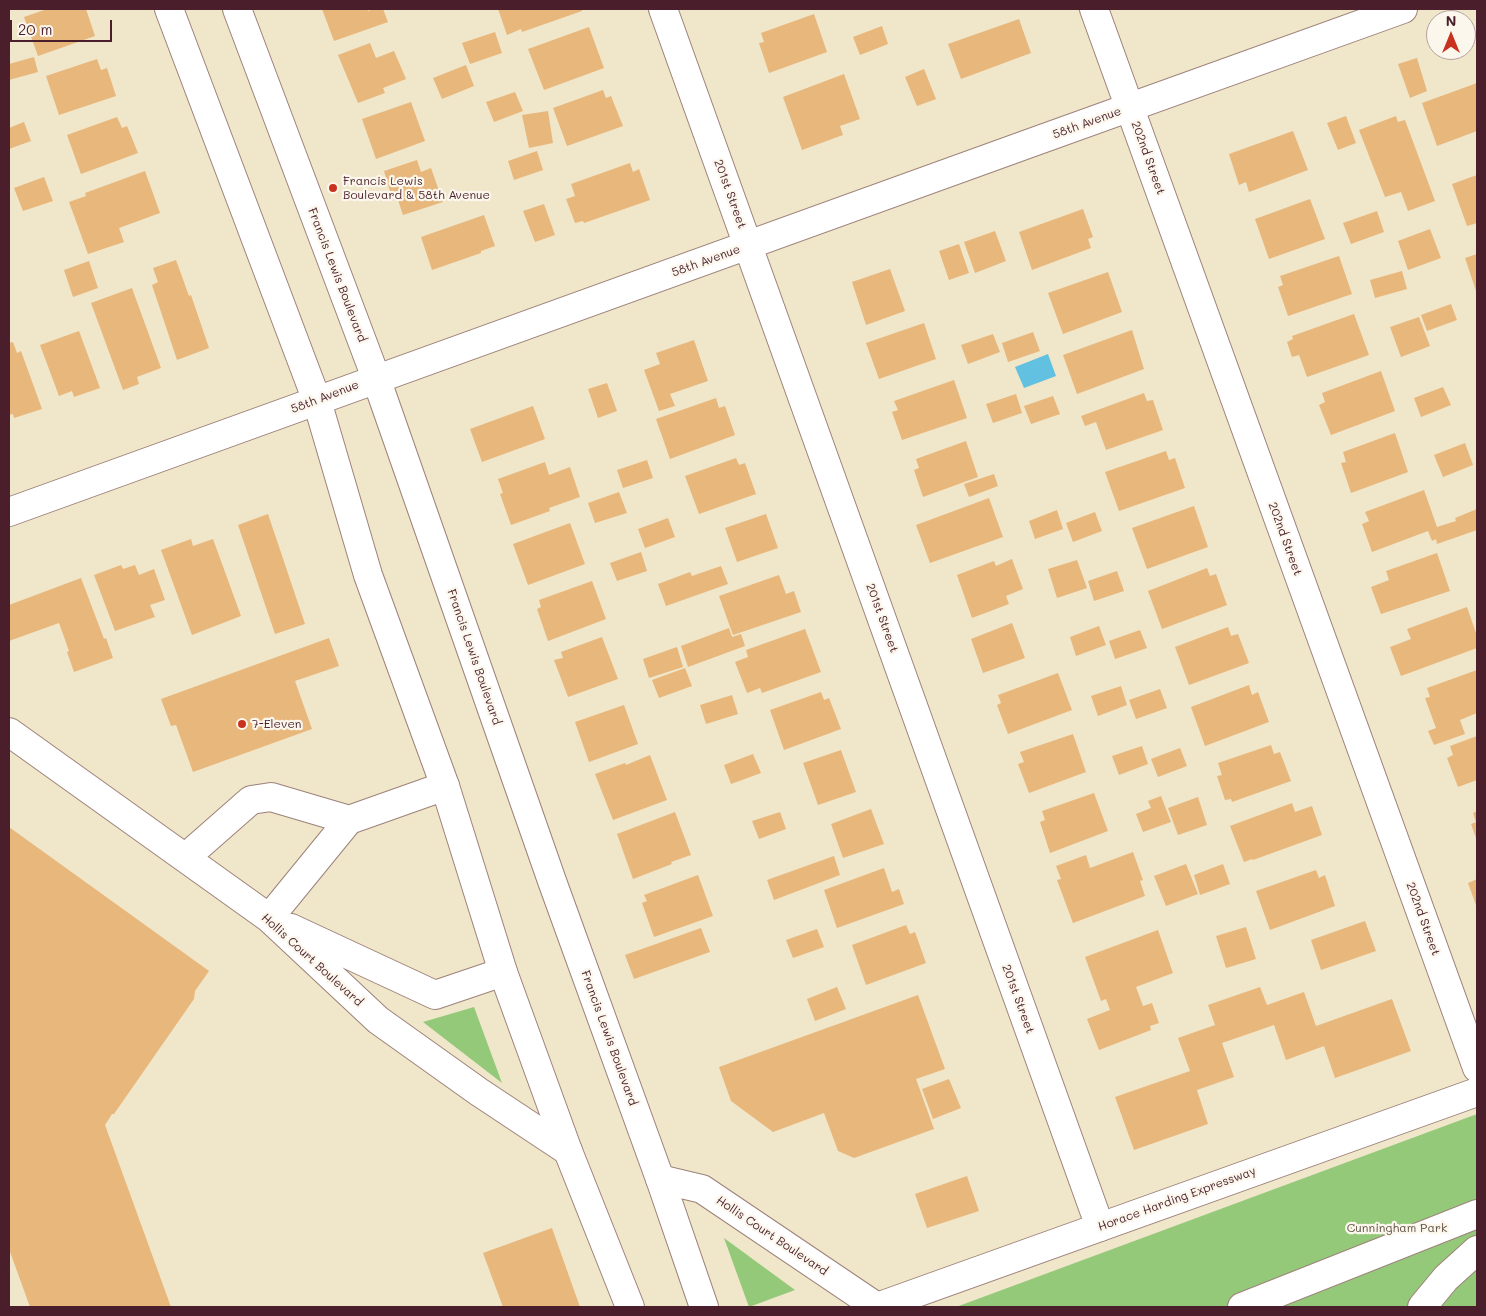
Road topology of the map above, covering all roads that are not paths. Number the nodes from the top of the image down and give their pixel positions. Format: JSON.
{"nodes":[{"id":1,"x":169,"y":9,"type":"edge"},
{"id":2,"x":237,"y":9,"type":"edge"},
{"id":3,"x":663,"y":9,"type":"edge"},
{"id":4,"x":1094,"y":9,"type":"edge"},
{"id":5,"x":1403,"y":9,"type":"edge"},
{"id":6,"x":1130,"y":108,"type":"junction"},
{"id":7,"x":748,"y":246,"type":"junction"},
{"id":8,"x":376,"y":378,"type":"junction"},
{"id":9,"x":317,"y":401,"type":"junction"},
{"id":10,"x":9,"y":512,"type":"edge"},
{"id":11,"x":9,"y":732,"type":"edge"},
{"id":12,"x":444,"y":786,"type":"junction"},
{"id":13,"x":350,"y":820,"type":"junction"},
{"id":14,"x":185,"y":858,"type":"junction"},
{"id":15,"x":269,"y":918,"type":"junction"},
{"id":16,"x":503,"y":972,"type":"junction"},
{"id":17,"x":1477,"y":1068,"type":"edge"},
{"id":18,"x":1477,"y":1092,"type":"edge"},
{"id":19,"x":568,"y":1152,"type":"junction"},
{"id":20,"x":660,"y":1179,"type":"junction"},
{"id":21,"x":1477,"y":1214,"type":"edge"},
{"id":22,"x":1100,"y":1227,"type":"junction"},
{"id":23,"x":1477,"y":1250,"type":"edge"},
{"id":24,"x":630,"y":1307,"type":"edge"},
{"id":25,"x":704,"y":1307,"type":"edge"},
{"id":26,"x":877,"y":1307,"type":"edge"},
{"id":27,"x":1242,"y":1307,"type":"edge"},
{"id":28,"x":1422,"y":1307,"type":"edge"}],
"edges":[{"from":1,"to":9,"type":"main road"},
{"from":2,"to":8,"type":"main road","name":"Francis Lewis Boulevard"},
{"from":3,"to":7,"type":"main road","name":"201st Street"},
{"from":4,"to":6,"type":"main road","name":"202nd Street"},
{"from":5,"to":6,"type":"main road","name":"58th Avenue"},
{"from":6,"to":7,"type":"main road","name":"58th Avenue"},
{"from":6,"to":17,"type":"main road","name":"202nd Street"},
{"from":7,"to":8,"type":"main road","name":"58th Avenue"},
{"from":7,"to":22,"type":"main road","name":"201st Street"},
{"from":8,"to":9,"type":"main road","name":"58th Avenue"},
{"from":8,"to":20,"type":"main road","name":"Francis Lewis Boulevard"},
{"from":9,"to":10,"type":"main road","name":"58th Avenue"},
{"from":9,"to":12,"type":"main road"},
{"from":11,"to":14,"type":"main road","name":"Hollis Court Boulevard"},
{"from":12,"to":13,"type":"main road"},
{"from":12,"to":16,"type":"main road"},
{"from":13,"to":14,"type":"main road"},
{"from":13,"to":15,"type":"main road"},
{"from":14,"to":15,"type":"main road","name":"Hollis Court Boulevard"},
{"from":15,"to":16,"type":"main road"},
{"from":15,"to":19,"type":"main road","name":"Hollis Court Boulevard"},
{"from":16,"to":19,"type":"main road"},
{"from":18,"to":22,"type":"main road","name":"Horace Harding Expressway"},
{"from":19,"to":24,"type":"main road"},
{"from":20,"to":25,"type":"main road","name":"Francis Lewis Boulevard"},
{"from":20,"to":26,"type":"main road","name":"Hollis Court Boulevard"},
{"from":21,"to":27,"type":"main road"},
{"from":22,"to":26,"type":"main road","name":"Horace Harding Expressway"},
{"from":23,"to":28,"type":"main road"}]}
